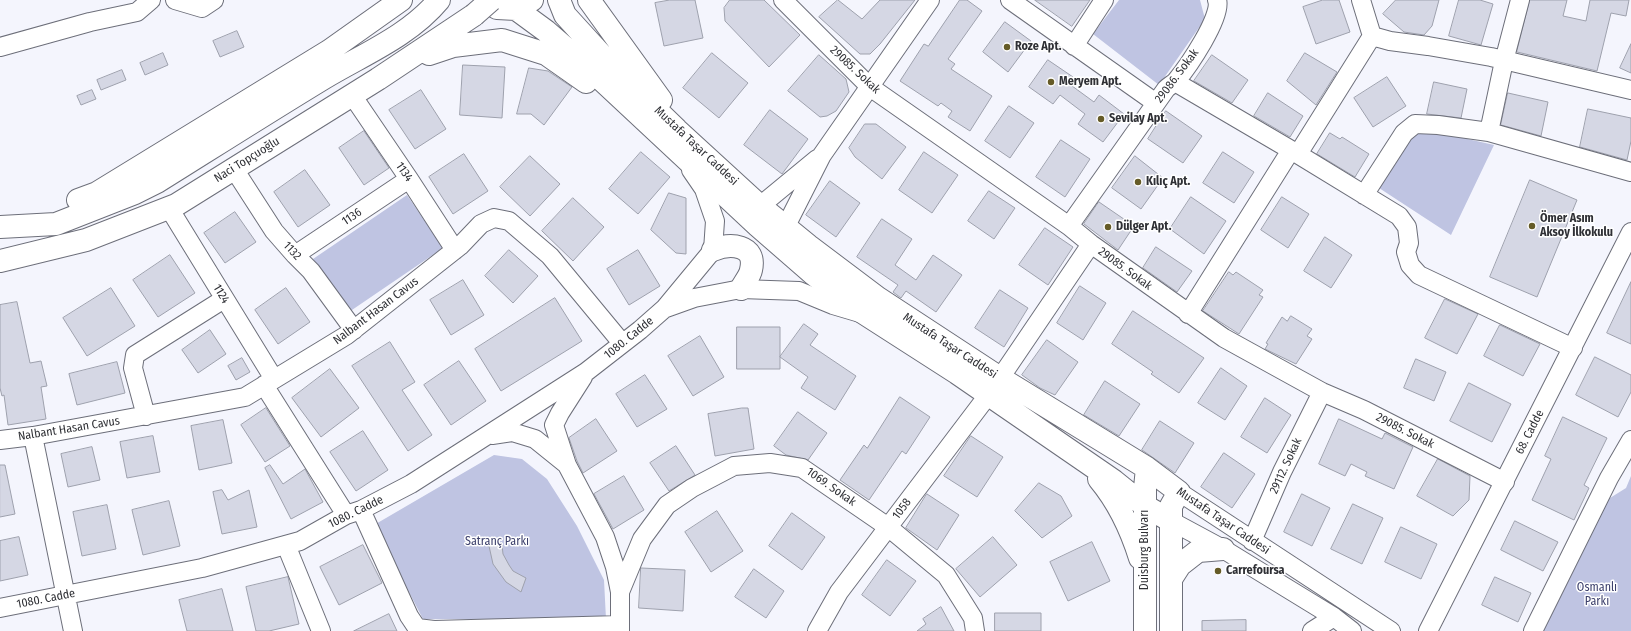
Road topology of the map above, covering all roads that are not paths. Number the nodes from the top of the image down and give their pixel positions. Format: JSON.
{"nodes":[{"id":1,"x":151,"y":0,"type":"edge"},
{"id":2,"x":175,"y":0,"type":"edge"},
{"id":3,"x":214,"y":0,"type":"edge"},
{"id":4,"x":401,"y":0,"type":"edge"},
{"id":5,"x":439,"y":0,"type":"edge"},
{"id":6,"x":559,"y":0,"type":"edge"},
{"id":7,"x":589,"y":0,"type":"edge"},
{"id":8,"x":783,"y":0,"type":"edge"},
{"id":9,"x":930,"y":0,"type":"edge"},
{"id":10,"x":1010,"y":0,"type":"edge"},
{"id":11,"x":1104,"y":0,"type":"edge"},
{"id":12,"x":1217,"y":0,"type":"edge"},
{"id":13,"x":1362,"y":0,"type":"edge"},
{"id":14,"x":1520,"y":0,"type":"edge"},
{"id":15,"x":500,"y":5,"type":"edge"},
{"id":16,"x":1372,"y":36,"type":"junction"},
{"id":17,"x":1074,"y":46,"type":"junction"},
{"id":18,"x":0,"y":47,"type":"edge"},
{"id":19,"x":1504,"y":60,"type":"junction"},
{"id":20,"x":404,"y":63,"type":"junction"},
{"id":21,"x":1175,"y":82,"type":"junction"},
{"id":22,"x":870,"y":87,"type":"junction"},
{"id":23,"x":1631,"y":90,"type":"edge"},
{"id":24,"x":352,"y":95,"type":"junction"},
{"id":25,"x":1156,"y":103,"type":"junction"},
{"id":26,"x":653,"y":128,"type":"junction"},
{"id":27,"x":1489,"y":132,"type":"junction"},
{"id":28,"x":690,"y":152,"type":"junction"},
{"id":29,"x":1295,"y":152,"type":"junction"},
{"id":30,"x":822,"y":154,"type":"junction"},
{"id":31,"x":234,"y":169,"type":"junction"},
{"id":32,"x":1631,"y":172,"type":"edge"},
{"id":33,"x":409,"y":178,"type":"junction"},
{"id":34,"x":1364,"y":195,"type":"junction"},
{"id":35,"x":760,"y":206,"type":"junction"},
{"id":36,"x":169,"y":208,"type":"junction"},
{"id":37,"x":135,"y":222,"type":"junction"},
{"id":38,"x":0,"y":226,"type":"edge"},
{"id":39,"x":786,"y":226,"type":"junction"},
{"id":40,"x":1070,"y":226,"type":"junction"},
{"id":41,"x":1631,"y":232,"type":"edge"},
{"id":42,"x":1091,"y":244,"type":"junction"},
{"id":43,"x":455,"y":250,"type":"junction"},
{"id":44,"x":713,"y":250,"type":"junction"},
{"id":45,"x":295,"y":255,"type":"junction"},
{"id":46,"x":0,"y":261,"type":"edge"},
{"id":47,"x":741,"y":289,"type":"junction"},
{"id":48,"x":224,"y":299,"type":"junction"},
{"id":49,"x":666,"y":308,"type":"junction"},
{"id":50,"x":1188,"y":314,"type":"junction"},
{"id":51,"x":866,"y":315,"type":"junction"},
{"id":52,"x":354,"y":330,"type":"junction"},
{"id":53,"x":622,"y":343,"type":"junction"},
{"id":54,"x":1573,"y":348,"type":"junction"},
{"id":55,"x":586,"y":372,"type":"junction"},
{"id":56,"x":269,"y":382,"type":"junction"},
{"id":57,"x":993,"y":388,"type":"junction"},
{"id":58,"x":1322,"y":392,"type":"junction"},
{"id":59,"x":146,"y":416,"type":"junction"},
{"id":60,"x":33,"y":436,"type":"junction"},
{"id":61,"x":487,"y":436,"type":"junction"},
{"id":62,"x":0,"y":440,"type":"edge"},
{"id":63,"x":1631,"y":440,"type":"edge"},
{"id":64,"x":1083,"y":460,"type":"junction"},
{"id":65,"x":566,"y":465,"type":"junction"},
{"id":66,"x":1147,"y":468,"type":"junction"},
{"id":67,"x":1505,"y":482,"type":"junction"},
{"id":68,"x":1179,"y":492,"type":"junction"},
{"id":69,"x":1145,"y":506,"type":"junction"},
{"id":70,"x":353,"y":513,"type":"junction"},
{"id":71,"x":1171,"y":520,"type":"junction"},
{"id":72,"x":888,"y":527,"type":"junction"},
{"id":73,"x":1252,"y":541,"type":"junction"},
{"id":74,"x":286,"y":545,"type":"junction"},
{"id":75,"x":1223,"y":549,"type":"junction"},
{"id":76,"x":1145,"y":575,"type":"junction"},
{"id":77,"x":1171,"y":579,"type":"junction"},
{"id":78,"x":620,"y":592,"type":"junction"},
{"id":79,"x":839,"y":592,"type":"junction"},
{"id":80,"x":66,"y":595,"type":"junction"},
{"id":81,"x":0,"y":608,"type":"edge"},
{"id":82,"x":1334,"y":617,"type":"junction"},
{"id":83,"x":620,"y":628,"type":"edge"},
{"id":84,"x":73,"y":631,"type":"edge"},
{"id":85,"x":321,"y":631,"type":"edge"},
{"id":86,"x":817,"y":631,"type":"edge"},
{"id":87,"x":829,"y":631,"type":"edge"},
{"id":88,"x":975,"y":631,"type":"edge"},
{"id":89,"x":1145,"y":631,"type":"edge"},
{"id":90,"x":1171,"y":631,"type":"edge"},
{"id":91,"x":1312,"y":631,"type":"edge"},
{"id":92,"x":1352,"y":631,"type":"edge"},
{"id":93,"x":1391,"y":631,"type":"edge"},
{"id":94,"x":1428,"y":631,"type":"edge"},
{"id":95,"x":1533,"y":631,"type":"edge"}],
"edges":[{"from":1,"to":18,"type":"street"},
{"from":2,"to":3,"type":"street"},
{"from":4,"to":38,"type":"main road"},
{"from":5,"to":38,"type":"main road"},
{"from":6,"to":28,"type":"main road","name":"Mustafa Taşar Caddesi"},
{"from":7,"to":28,"type":"main road"},
{"from":8,"to":22,"type":"street","name":"29085. Sokak"},
{"from":9,"to":22,"type":"street"},
{"from":10,"to":17,"type":"street"},
{"from":11,"to":17,"type":"street"},
{"from":12,"to":21,"type":"street","name":"29086. Sokak"},
{"from":13,"to":16,"type":"street"},
{"from":14,"to":19,"type":"street"},
{"from":15,"to":20,"type":"main road","name":"Naci Topçuoğlu"},
{"from":15,"to":26,"type":"main road","name":"Mustafa Taşar Caddesi"},
{"from":15,"to":37,"type":"main road","name":"Mustafa Taşar Caddesi"},
{"from":16,"to":19,"type":"street"},
{"from":16,"to":29,"type":"street"},
{"from":17,"to":25,"type":"street"},
{"from":19,"to":23,"type":"street"},
{"from":19,"to":27,"type":"street"},
{"from":20,"to":24,"type":"main road","name":"Naci Topçuoğlu"},
{"from":20,"to":26,"type":"main road"},
{"from":21,"to":25,"type":"street","name":"29086. Sokak"},
{"from":21,"to":29,"type":"street"},
{"from":22,"to":30,"type":"street"},
{"from":22,"to":40,"type":"street","name":"29085. Sokak"},
{"from":24,"to":31,"type":"main road","name":"Naci Topçuoğlu"},
{"from":24,"to":33,"type":"street","name":"1134"},
{"from":25,"to":40,"type":"street","name":"29086. Sokak"},
{"from":26,"to":28,"type":"main road","name":"Mustafa Taşar Caddesi"},
{"from":27,"to":32,"type":"street"},
{"from":27,"to":34,"type":"street"},
{"from":28,"to":35,"type":"main road","name":"Mustafa Taşar Caddesi"},
{"from":28,"to":44,"type":"street"},
{"from":28,"to":51,"type":"main road","name":"Mustafa Taşar Caddesi"},
{"from":29,"to":34,"type":"street"},
{"from":29,"to":50,"type":"street"},
{"from":30,"to":35,"type":"street"},
{"from":30,"to":39,"type":"street"},
{"from":31,"to":36,"type":"main road","name":"Naci Topçuoğlu"},
{"from":31,"to":45,"type":"street","name":"1132"},
{"from":33,"to":43,"type":"street","name":"1134"},
{"from":33,"to":45,"type":"street","name":"1136"},
{"from":34,"to":54,"type":"street"},
{"from":35,"to":39,"type":"main road","name":"Mustafa Taşar Caddesi"},
{"from":36,"to":37,"type":"main road","name":"Naci Topçuoğlu"},
{"from":36,"to":48,"type":"street","name":"1124"},
{"from":37,"to":46,"type":"main road","name":"Naci Topçuoğlu"},
{"from":39,"to":57,"type":"main road","name":"Mustafa Taşar Caddesi"},
{"from":40,"to":42,"type":"street","name":"29085. Sokak"},
{"from":41,"to":54,"type":"street","name":"68. Cadde"},
{"from":42,"to":50,"type":"street","name":"29085. Sokak"},
{"from":42,"to":57,"type":"street"},
{"from":43,"to":52,"type":"street","name":"Nalbant Hasan Cavus"},
{"from":43,"to":53,"type":"street","name":"Nalbant Hasan Cavus"},
{"from":44,"to":47,"type":"main road"},
{"from":44,"to":49,"type":"street"},
{"from":45,"to":52,"type":"street","name":"1132"},
{"from":47,"to":49,"type":"street"},
{"from":47,"to":51,"type":"street"},
{"from":48,"to":56,"type":"street","name":"1124"},
{"from":48,"to":59,"type":"street"},
{"from":49,"to":53,"type":"street","name":"1080. Cadde"},
{"from":50,"to":58,"type":"street","name":"29085. Sokak"},
{"from":51,"to":57,"type":"main road","name":"Mustafa Taşar Caddesi"},
{"from":52,"to":56,"type":"street","name":"Nalbant Hasan Cavus"},
{"from":53,"to":55,"type":"street","name":"1080. Cadde"},
{"from":54,"to":67,"type":"street","name":"68. Cadde"},
{"from":55,"to":61,"type":"street","name":"1080. Cadde"},
{"from":55,"to":65,"type":"street"},
{"from":56,"to":59,"type":"street","name":"Nalbant Hasan Cavus"},
{"from":56,"to":70,"type":"street","name":"1124"},
{"from":57,"to":64,"type":"main road","name":"Mustafa Taşar Caddesi"},
{"from":57,"to":66,"type":"main road","name":"Mustafa Taşar Caddesi"},
{"from":57,"to":72,"type":"street","name":"1058"},
{"from":58,"to":67,"type":"street","name":"29085. Sokak"},
{"from":58,"to":73,"type":"street","name":"29112. Sokak"},
{"from":59,"to":60,"type":"street","name":"Nalbant Hasan Cavus"},
{"from":60,"to":62,"type":"street","name":"Nalbant Hasan Cavus"},
{"from":60,"to":80,"type":"street"},
{"from":61,"to":65,"type":"street"},
{"from":61,"to":70,"type":"street","name":"1080. Cadde"},
{"from":63,"to":95,"type":"street"},
{"from":64,"to":69,"type":"main road","name":"Mustafa Taşar Caddesi"},
{"from":64,"to":76,"type":"main road"},
{"from":65,"to":78,"type":"street"},
{"from":66,"to":68,"type":"main road","name":"Mustafa Taşar Caddesi"},
{"from":66,"to":69,"type":"main road","name":"Duisburg Bulvarı"},
{"from":67,"to":94,"type":"street","name":"68. Cadde"},
{"from":68,"to":71,"type":"main road"},
{"from":68,"to":73,"type":"street","name":"Mustafa Taşar Caddesi"},
{"from":69,"to":71,"type":"main road","name":"Mustafa Taşar Caddesi"},
{"from":69,"to":76,"type":"main road","name":"Duisburg Bulvarı"},
{"from":70,"to":74,"type":"street","name":"1080. Cadde"},
{"from":70,"to":83,"type":"street","name":"1124"},
{"from":71,"to":75,"type":"street","name":"Mustafa Taşar Caddesi"},
{"from":71,"to":77,"type":"main road"},
{"from":72,"to":78,"type":"street","name":"1069. Sokak"},
{"from":72,"to":79,"type":"street","name":"1058"},
{"from":72,"to":88,"type":"street","name":"1069. Sokak"},
{"from":73,"to":93,"type":"street","name":"Mustafa Taşar Caddesi"},
{"from":74,"to":80,"type":"street","name":"1080. Cadde"},
{"from":74,"to":85,"type":"street"},
{"from":75,"to":77,"type":"main road"},
{"from":75,"to":82,"type":"street","name":"Mustafa Taşar Caddesi"},
{"from":76,"to":89,"type":"main road","name":"Duisburg Bulvarı"},
{"from":77,"to":90,"type":"main road"},
{"from":78,"to":83,"type":"street"},
{"from":79,"to":86,"type":"street","name":"1058"},
{"from":79,"to":87,"type":"street"},
{"from":80,"to":81,"type":"street","name":"1080. Cadde"},
{"from":80,"to":84,"type":"street"},
{"from":82,"to":91,"type":"street"},
{"from":82,"to":92,"type":"street","name":"Mustafa Taşar Caddesi"}]}
